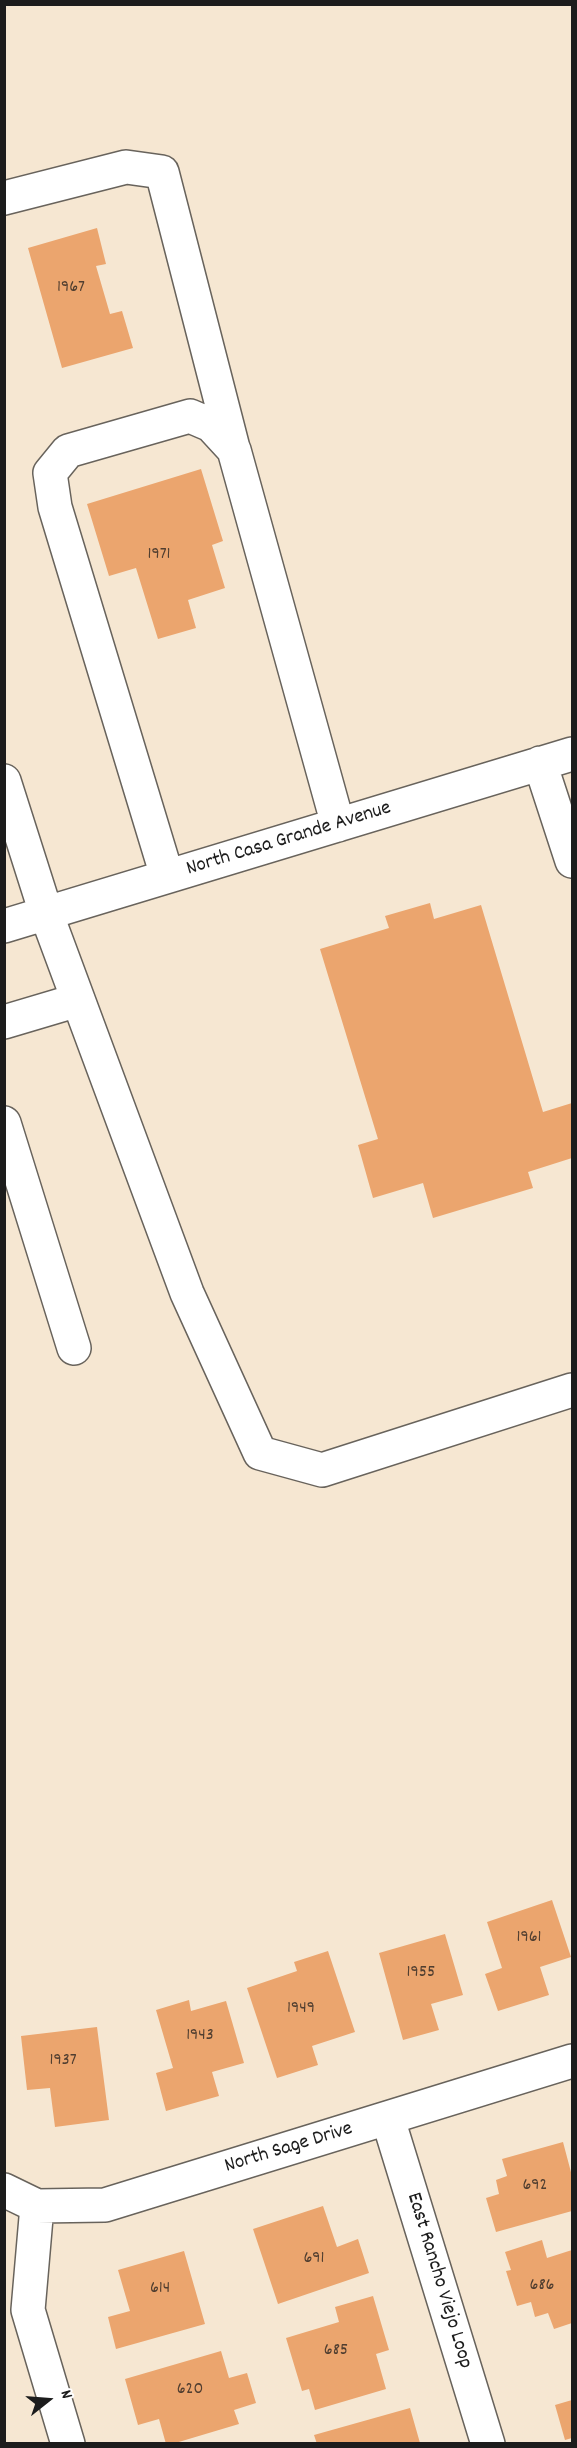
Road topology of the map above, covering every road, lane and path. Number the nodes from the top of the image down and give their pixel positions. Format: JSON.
{"nodes":[{"id":1,"x":4,"y":198,"type":"edge"},
{"id":2,"x":234,"y":450,"type":"junction"},
{"id":3,"x":573,"y":754,"type":"edge"},
{"id":4,"x":540,"y":764,"type":"junction"},
{"id":5,"x":5,"y":782,"type":"edge"},
{"id":6,"x":338,"y":825,"type":"junction"},
{"id":7,"x":573,"y":861,"type":"edge"},
{"id":8,"x":167,"y":876,"type":"junction"},
{"id":9,"x":46,"y":913,"type":"junction"},
{"id":10,"x":4,"y":926,"type":"edge"},
{"id":11,"x":78,"y":1000,"type":"junction"},
{"id":12,"x":4,"y":1022,"type":"edge"},
{"id":13,"x":4,"y":1123,"type":"edge"},
{"id":14,"x":74,"y":1348,"type":"dead end"},
{"id":15,"x":573,"y":1390,"type":"edge"},
{"id":16,"x":573,"y":2061,"type":"edge"},
{"id":17,"x":388,"y":2119,"type":"junction"},
{"id":18,"x":4,"y":2190,"type":"edge"},
{"id":19,"x":37,"y":2206,"type":"junction"},
{"id":20,"x":68,"y":2444,"type":"edge"},
{"id":21,"x":488,"y":2444,"type":"edge"}],
"edges":[{"from":1,"to":2,"type":"street"},
{"from":2,"to":6,"type":"street"},
{"from":2,"to":8,"type":"street"},
{"from":3,"to":4,"type":"street","name":"North Casa Grande Avenue"},
{"from":4,"to":6,"type":"street","name":"North Casa Grande Avenue"},
{"from":4,"to":7,"type":"street"},
{"from":5,"to":9,"type":"street"},
{"from":6,"to":8,"type":"street","name":"North Casa Grande Avenue"},
{"from":8,"to":9,"type":"street","name":"North Casa Grande Avenue"},
{"from":9,"to":10,"type":"street","name":"North Casa Grande Avenue"},
{"from":9,"to":11,"type":"street"},
{"from":11,"to":12,"type":"street"},
{"from":11,"to":15,"type":"street"},
{"from":13,"to":14,"type":"street"},
{"from":16,"to":17,"type":"street","name":"North Sage Drive"},
{"from":17,"to":19,"type":"street","name":"North Sage Drive"},
{"from":17,"to":21,"type":"street","name":"East Rancho Viejo Loop"},
{"from":18,"to":19,"type":"street","name":"North Sage Drive"},
{"from":19,"to":20,"type":"street"}]}
